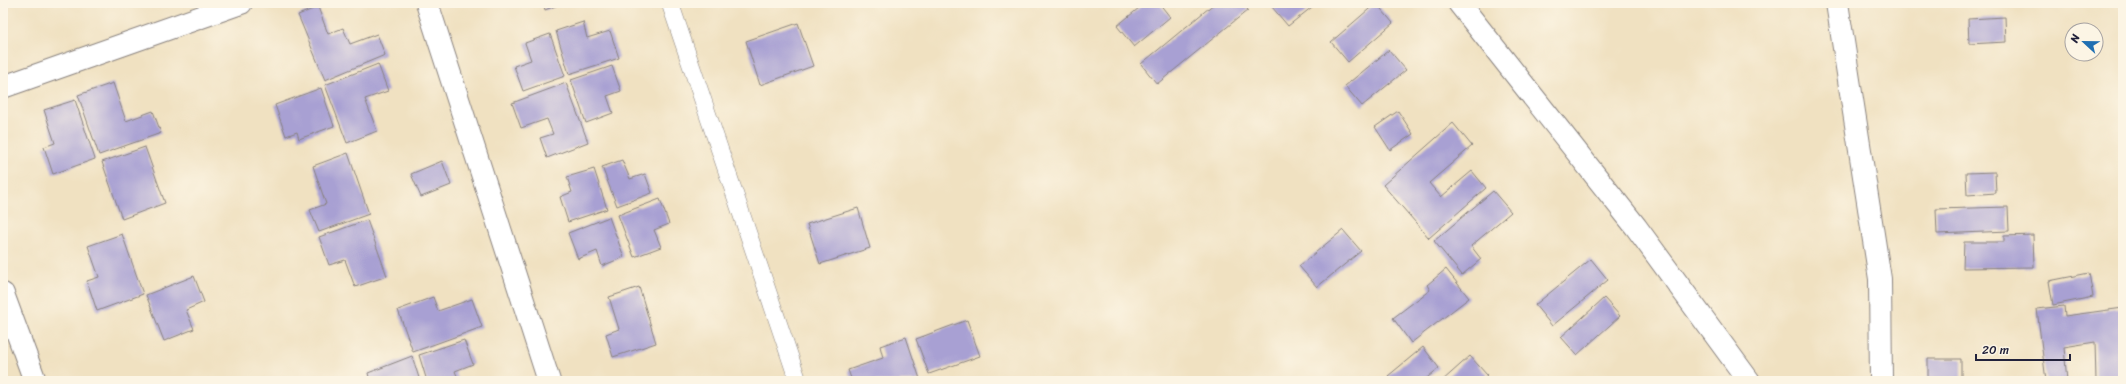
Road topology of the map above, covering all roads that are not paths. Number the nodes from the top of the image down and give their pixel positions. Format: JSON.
{"nodes":[{"id":1,"x":241,"y":3,"type":"edge"},
{"id":2,"x":427,"y":3,"type":"edge"},
{"id":3,"x":670,"y":3,"type":"edge"},
{"id":4,"x":1459,"y":3,"type":"edge"},
{"id":5,"x":1837,"y":3,"type":"edge"},
{"id":6,"x":3,"y":87,"type":"edge"},
{"id":7,"x":3,"y":294,"type":"edge"},
{"id":8,"x":35,"y":381,"type":"edge"},
{"id":9,"x":549,"y":381,"type":"edge"},
{"id":10,"x":798,"y":381,"type":"edge"},
{"id":11,"x":1749,"y":381,"type":"edge"},
{"id":12,"x":1881,"y":381,"type":"edge"}],
"edges":[{"from":1,"to":6,"type":"street"},
{"from":2,"to":9,"type":"street"},
{"from":3,"to":10,"type":"lane"},
{"from":4,"to":11,"type":"street"},
{"from":5,"to":12,"type":"street"},
{"from":7,"to":8,"type":"street"}]}
